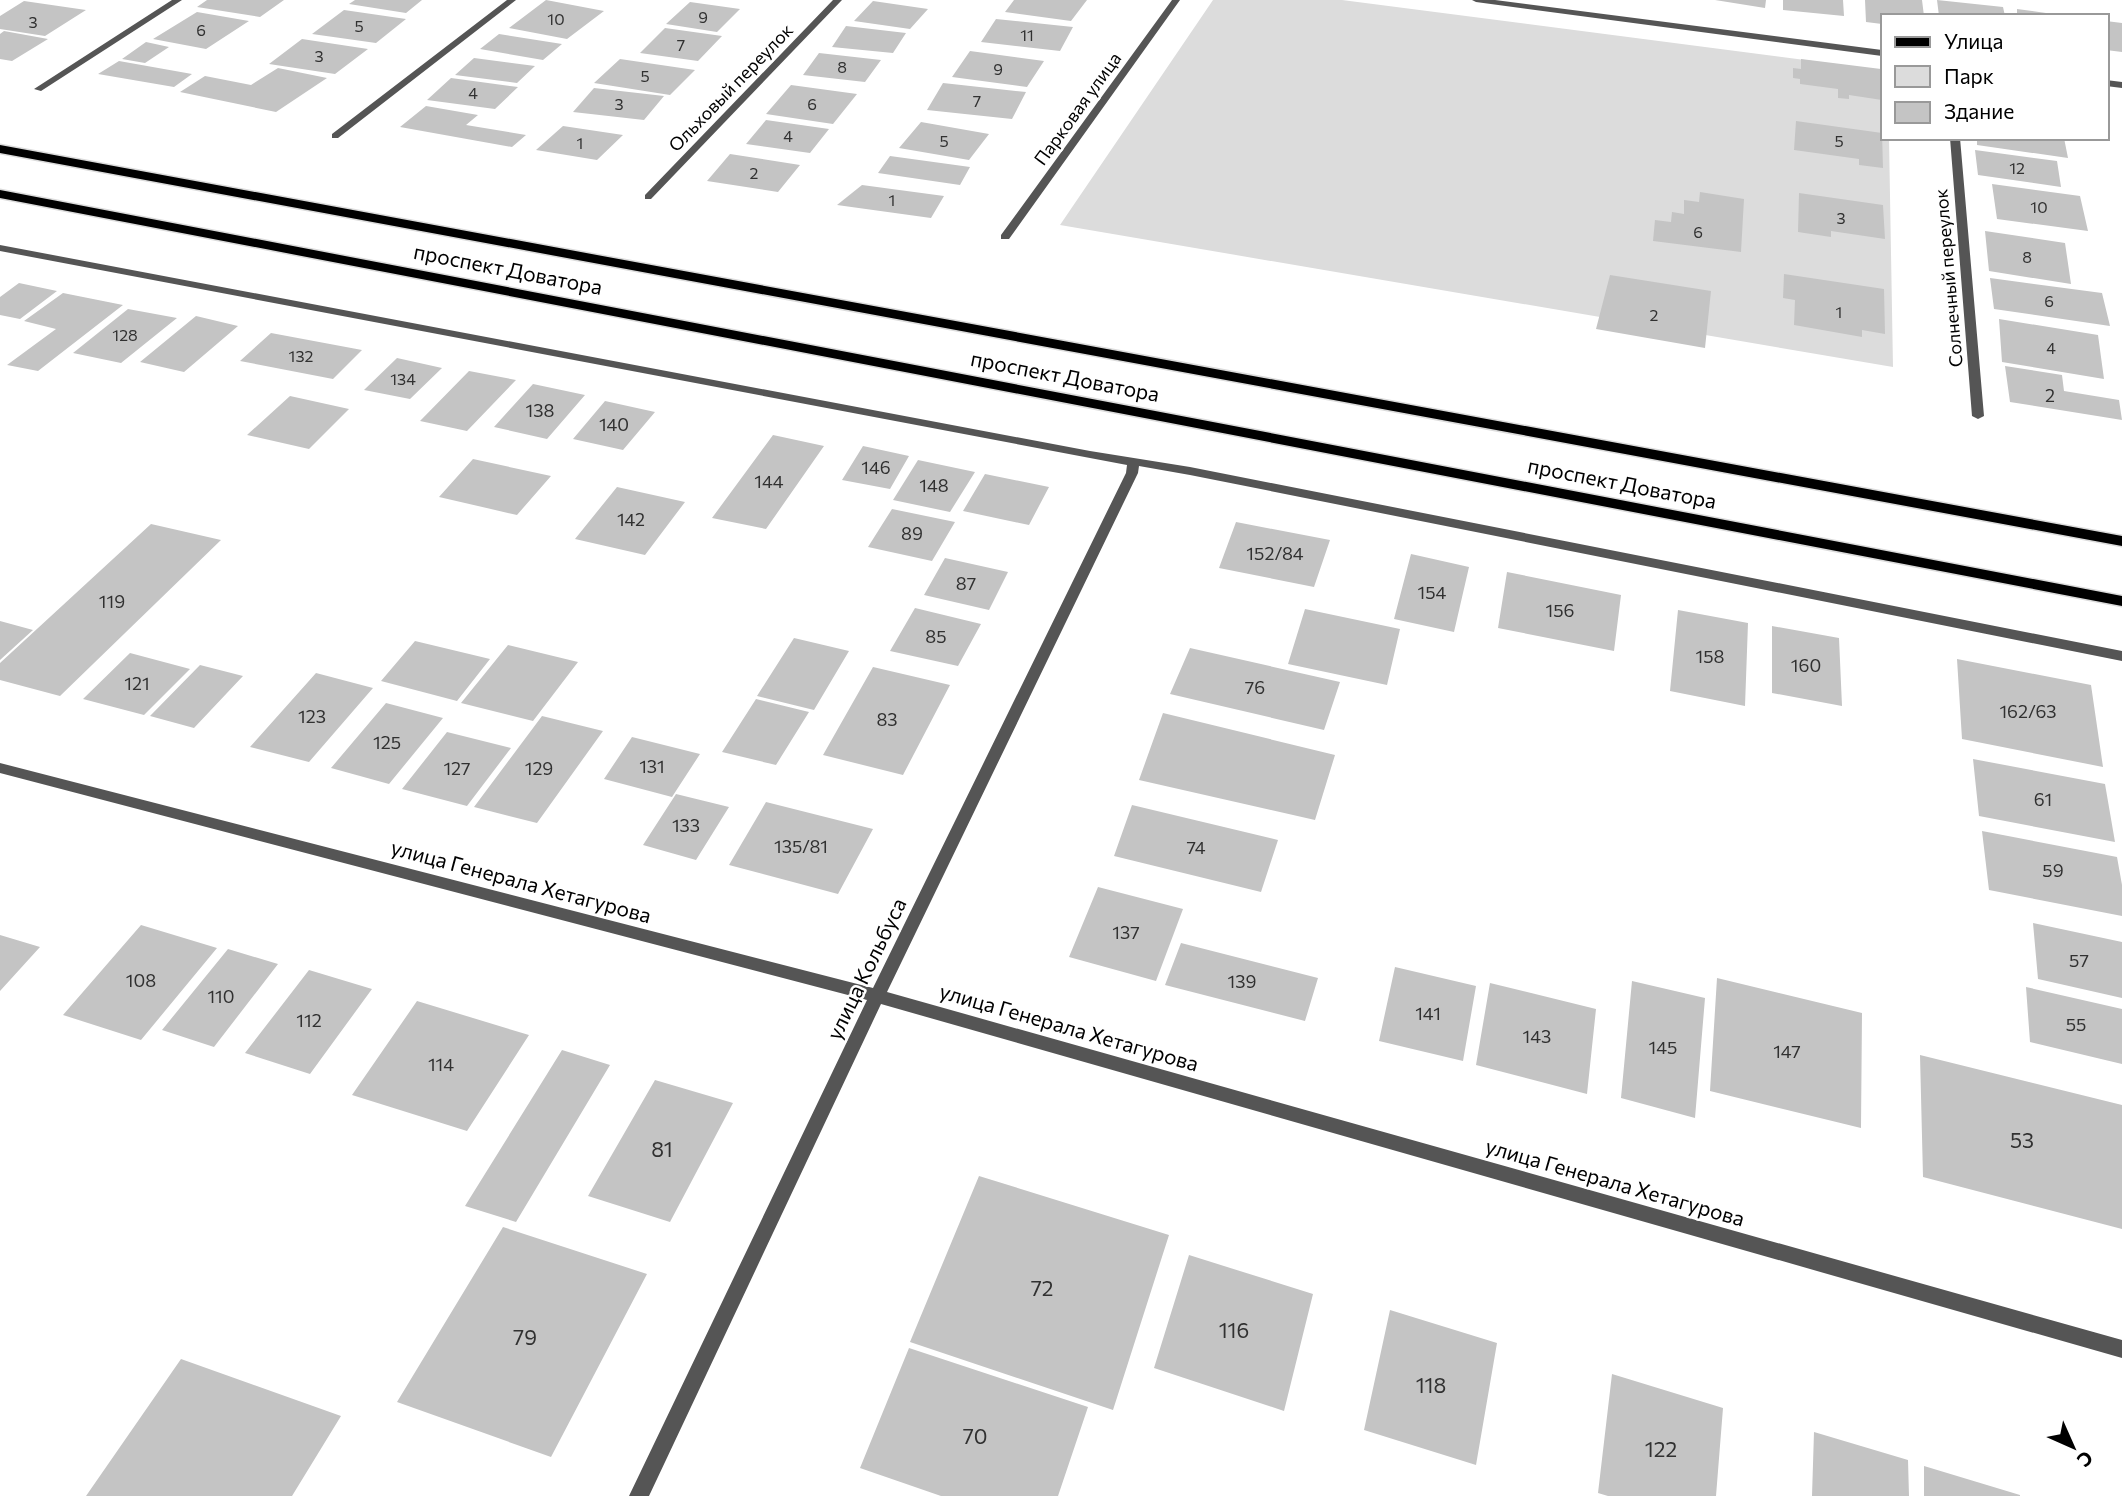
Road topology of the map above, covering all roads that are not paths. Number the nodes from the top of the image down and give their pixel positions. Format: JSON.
{"nodes":[{"id":1,"x":178,"y":0,"type":"edge"},
{"id":2,"x":512,"y":0,"type":"edge"},
{"id":3,"x":838,"y":0,"type":"edge"},
{"id":4,"x":1176,"y":0,"type":"edge"},
{"id":5,"x":1476,"y":0,"type":"edge"},
{"id":6,"x":1881,"y":53,"type":"edge"},
{"id":7,"x":38,"y":89,"type":"dead end"},
{"id":8,"x":335,"y":136,"type":"dead end"},
{"id":9,"x":1955,"y":140,"type":"edge"},
{"id":10,"x":0,"y":149,"type":"edge"},
{"id":11,"x":0,"y":194,"type":"edge"},
{"id":12,"x":648,"y":197,"type":"dead end"},
{"id":13,"x":1005,"y":237,"type":"dead end"},
{"id":14,"x":0,"y":248,"type":"edge"},
{"id":15,"x":1978,"y":416,"type":"dead end"},
{"id":16,"x":1133,"y":462,"type":"junction"},
{"id":17,"x":2122,"y":541,"type":"edge"},
{"id":18,"x":2122,"y":601,"type":"edge"},
{"id":19,"x":2122,"y":656,"type":"edge"},
{"id":20,"x":0,"y":768,"type":"edge"},
{"id":21,"x":877,"y":996,"type":"junction"},
{"id":22,"x":2122,"y":1349,"type":"edge"},
{"id":23,"x":639,"y":1496,"type":"edge"}],
"edges":[{"from":1,"to":7,"type":"street"},
{"from":2,"to":8,"type":"street"},
{"from":3,"to":12,"type":"street","name":"Ольховый переулок"},
{"from":4,"to":13,"type":"street","name":"Парковая улица"},
{"from":5,"to":6,"type":"street"},
{"from":9,"to":15,"type":"street","name":"Солнечный переулок"},
{"from":10,"to":17,"type":"main road","name":"проспект Доватора"},
{"from":11,"to":18,"type":"main road","name":"проспект Доватора"},
{"from":14,"to":16,"type":"street"},
{"from":16,"to":19,"type":"street"},
{"from":16,"to":21,"type":"street","name":"улица Кольбуса"},
{"from":20,"to":21,"type":"street","name":"улица Генерала Хетагурова"},
{"from":21,"to":22,"type":"street","name":"улица Генерала Хетагурова"},
{"from":21,"to":23,"type":"street","name":"улица Кольбуса"}]}
